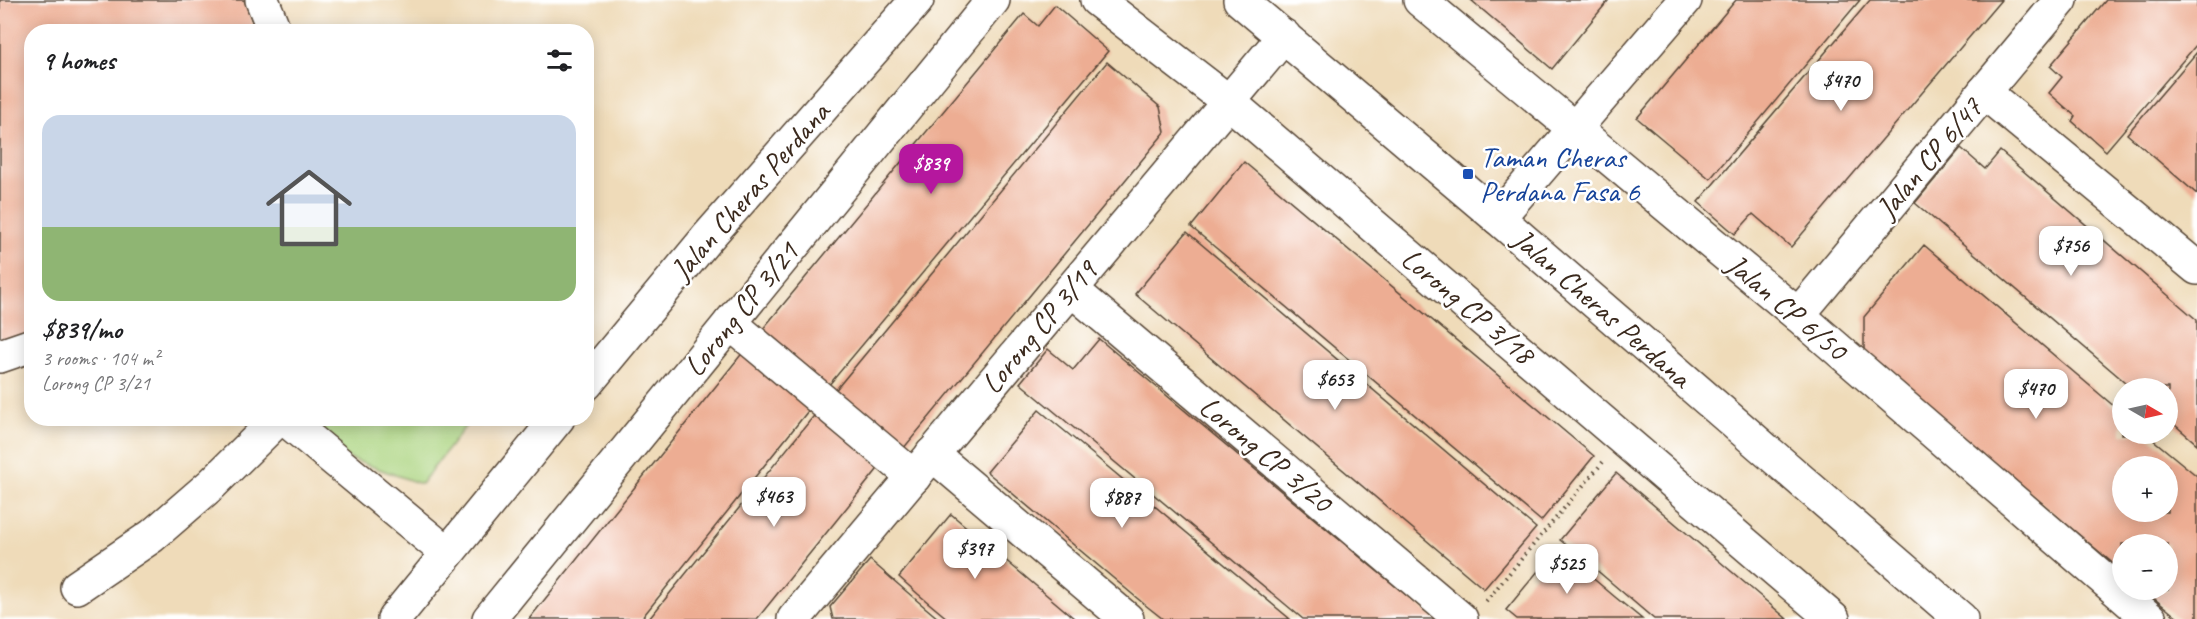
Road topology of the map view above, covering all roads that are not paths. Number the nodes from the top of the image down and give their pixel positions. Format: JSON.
{"nodes":[{"id":1,"x":262,"y":0,"type":"edge"},
{"id":2,"x":916,"y":0,"type":"edge"},
{"id":3,"x":993,"y":0,"type":"edge"},
{"id":4,"x":1097,"y":0,"type":"edge"},
{"id":5,"x":1240,"y":0,"type":"edge"},
{"id":6,"x":1420,"y":0,"type":"edge"},
{"id":7,"x":1685,"y":0,"type":"edge"},
{"id":8,"x":2061,"y":0,"type":"edge"},
{"id":9,"x":272,"y":24,"type":"edge"},
{"id":10,"x":1284,"y":36,"type":"junction"},
{"id":11,"x":1984,"y":92,"type":"junction"},
{"id":12,"x":1229,"y":102,"type":"junction"},
{"id":13,"x":1575,"y":128,"type":"junction"},
{"id":14,"x":1498,"y":218,"type":"junction"},
{"id":15,"x":2197,"y":268,"type":"edge"},
{"id":16,"x":1071,"y":289,"type":"junction"},
{"id":17,"x":1798,"y":315,"type":"junction"},
{"id":18,"x":729,"y":322,"type":"junction"},
{"id":19,"x":24,"y":348,"type":"edge"},
{"id":20,"x":0,"y":356,"type":"edge"},
{"id":21,"x":594,"y":374,"type":"edge"},
{"id":22,"x":271,"y":426,"type":"edge"},
{"id":23,"x":294,"y":426,"type":"edge"},
{"id":24,"x":551,"y":426,"type":"edge"},
{"id":25,"x":923,"y":465,"type":"junction"},
{"id":26,"x":447,"y":553,"type":"junction"},
{"id":27,"x":77,"y":587,"type":"dead end"},
{"id":28,"x":1470,"y":614,"type":"edge"},
{"id":29,"x":489,"y":618,"type":"edge"},
{"id":30,"x":394,"y":619,"type":"edge"},
{"id":31,"x":794,"y":619,"type":"edge"},
{"id":32,"x":1127,"y":619,"type":"edge"},
{"id":33,"x":1833,"y":619,"type":"edge"},
{"id":34,"x":1961,"y":619,"type":"edge"},
{"id":35,"x":2150,"y":619,"type":"edge"}],
"edges":[{"from":1,"to":9,"type":"street"},
{"from":2,"to":21,"type":"street","name":"Jalan Cheras Perdana"},
{"from":3,"to":18,"type":"street","name":"Lorong CP 3/21"},
{"from":4,"to":12,"type":"street","name":"Lorong CP 3/18"},
{"from":5,"to":10,"type":"street","name":"Jalan Cheras Perdana"},
{"from":6,"to":13,"type":"street","name":"Jalan CP 6/50"},
{"from":7,"to":13,"type":"street"},
{"from":8,"to":11,"type":"street","name":"Jalan CP 6/47"},
{"from":10,"to":12,"type":"street","name":"Lorong CP 3/19"},
{"from":10,"to":14,"type":"street","name":"Jalan Cheras Perdana"},
{"from":11,"to":15,"type":"street"},
{"from":11,"to":17,"type":"street","name":"Jalan CP 6/47"},
{"from":12,"to":16,"type":"street","name":"Lorong CP 3/19"},
{"from":12,"to":33,"type":"street","name":"Lorong CP 3/18"},
{"from":13,"to":14,"type":"street"},
{"from":13,"to":17,"type":"street","name":"Jalan CP 6/50"},
{"from":14,"to":34,"type":"street","name":"Jalan Cheras Perdana"},
{"from":16,"to":25,"type":"street","name":"Lorong CP 3/19"},
{"from":16,"to":28,"type":"street","name":"Lorong CP 3/20"},
{"from":17,"to":35,"type":"street","name":"Jalan CP 6/50"},
{"from":18,"to":25,"type":"street"},
{"from":18,"to":29,"type":"street","name":"Lorong CP 3/21"},
{"from":19,"to":20,"type":"street"},
{"from":22,"to":27,"type":"street"},
{"from":23,"to":26,"type":"street"},
{"from":24,"to":26,"type":"street"},
{"from":25,"to":31,"type":"street","name":"Lorong CP 3/19"},
{"from":25,"to":32,"type":"street"},
{"from":26,"to":30,"type":"street"}]}
